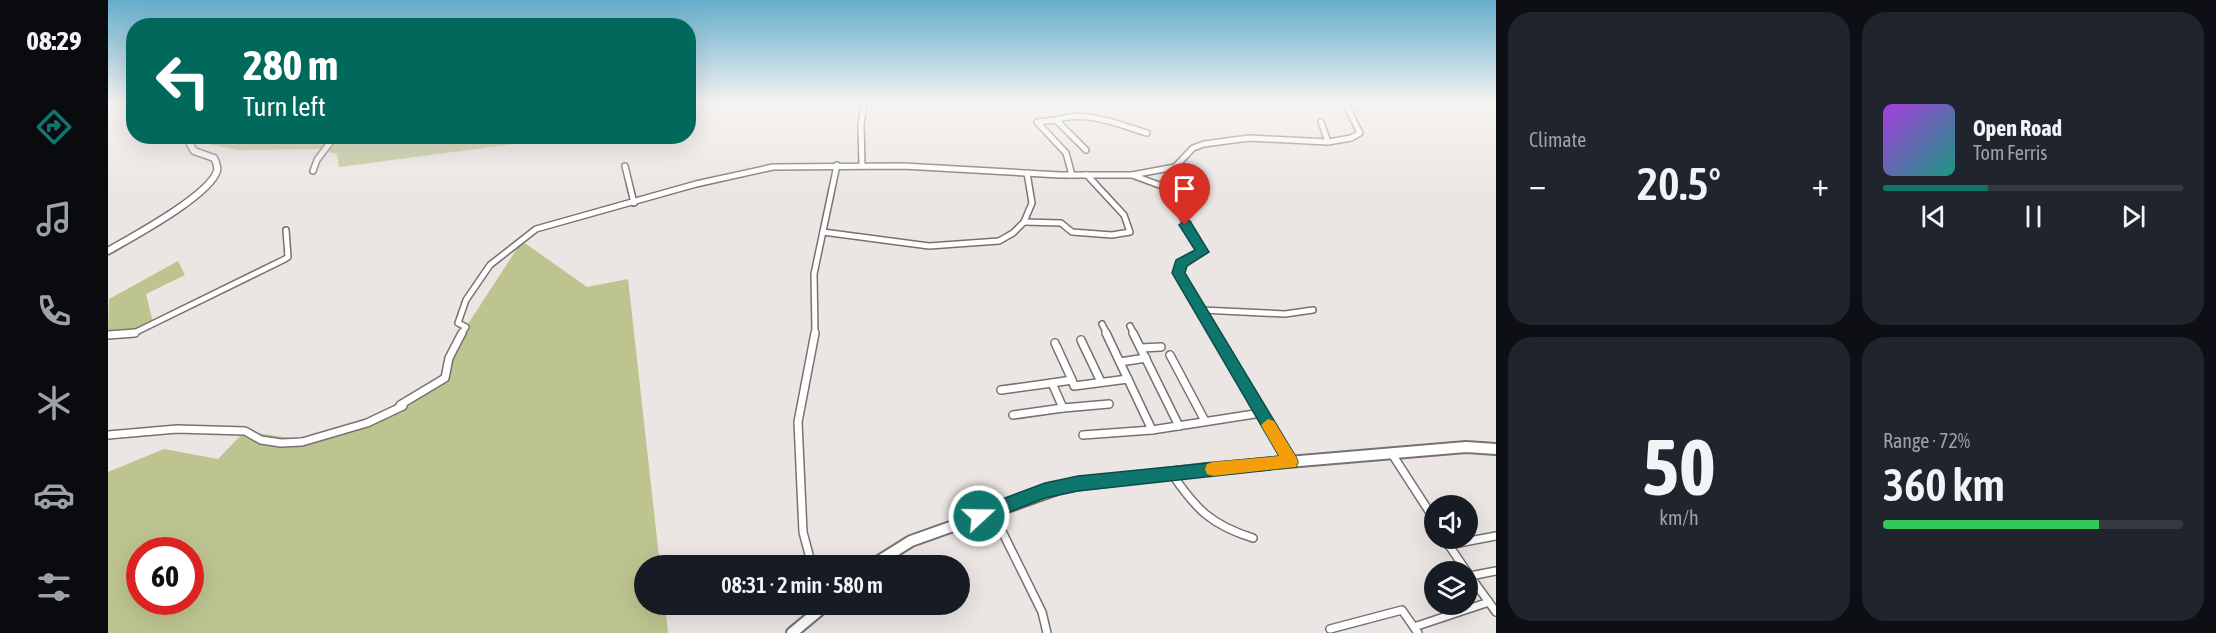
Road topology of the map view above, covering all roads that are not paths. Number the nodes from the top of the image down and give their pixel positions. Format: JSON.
{"nodes":[{"id":1,"x":861,"y":133,"type":"edge"},
{"id":2,"x":1046,"y":133,"type":"edge"},
{"id":3,"x":1069,"y":133,"type":"edge"},
{"id":4,"x":1325,"y":133,"type":"edge"},
{"id":5,"x":1360,"y":133,"type":"edge"},
{"id":6,"x":1328,"y":142,"type":"junction"},
{"id":7,"x":190,"y":144,"type":"edge"},
{"id":8,"x":329,"y":144,"type":"edge"},
{"id":9,"x":1086,"y":150,"type":"dead end"},
{"id":10,"x":837,"y":165,"type":"junction"},
{"id":11,"x":862,"y":165,"type":"junction"},
{"id":12,"x":625,"y":166,"type":"dead end"},
{"id":13,"x":313,"y":171,"type":"dead end"},
{"id":14,"x":1027,"y":173,"type":"junction"},
{"id":15,"x":1072,"y":175,"type":"junction"},
{"id":16,"x":1087,"y":175,"type":"junction"},
{"id":17,"x":1132,"y":175,"type":"junction"},
{"id":18,"x":634,"y":203,"type":"junction"},
{"id":19,"x":1024,"y":222,"type":"junction"},
{"id":20,"x":286,"y":230,"type":"dead end"},
{"id":21,"x":823,"y":232,"type":"junction"},
{"id":22,"x":108,"y":251,"type":"edge"},
{"id":23,"x":1202,"y":310,"type":"junction"},
{"id":24,"x":1313,"y":310,"type":"dead end"},
{"id":25,"x":1102,"y":324,"type":"dead end"},
{"id":26,"x":1130,"y":326,"type":"dead end"},
{"id":27,"x":108,"y":335,"type":"edge"},
{"id":28,"x":1081,"y":340,"type":"dead end"},
{"id":29,"x":1055,"y":344,"type":"dead end"},
{"id":30,"x":1161,"y":347,"type":"dead end"},
{"id":31,"x":1141,"y":348,"type":"junction"},
{"id":32,"x":1170,"y":355,"type":"dead end"},
{"id":33,"x":1146,"y":358,"type":"junction"},
{"id":34,"x":1120,"y":362,"type":"junction"},
{"id":35,"x":1128,"y":379,"type":"junction"},
{"id":36,"x":1072,"y":380,"type":"junction"},
{"id":37,"x":1101,"y":382,"type":"junction"},
{"id":38,"x":1052,"y":383,"type":"junction"},
{"id":39,"x":1001,"y":390,"type":"dead end"},
{"id":40,"x":1109,"y":404,"type":"dead end"},
{"id":41,"x":1063,"y":408,"type":"junction"},
{"id":42,"x":1261,"y":413,"type":"junction"},
{"id":43,"x":1013,"y":415,"type":"dead end"},
{"id":44,"x":1205,"y":421,"type":"junction"},
{"id":45,"x":1179,"y":426,"type":"junction"},
{"id":46,"x":1152,"y":430,"type":"junction"},
{"id":47,"x":108,"y":435,"type":"edge"},
{"id":48,"x":1083,"y":435,"type":"dead end"},
{"id":49,"x":1496,"y":448,"type":"edge"},
{"id":50,"x":1392,"y":454,"type":"junction"},
{"id":51,"x":1291,"y":462,"type":"junction"},
{"id":52,"x":1171,"y":473,"type":"junction"},
{"id":53,"x":1424,"y":504,"type":"edge"},
{"id":54,"x":992,"y":511,"type":"junction"},
{"id":55,"x":1496,"y":536,"type":"edge"},
{"id":56,"x":1253,"y":538,"type":"dead end"},
{"id":57,"x":1478,"y":538,"type":"edge"},
{"id":58,"x":809,"y":555,"type":"edge"},
{"id":59,"x":889,"y":555,"type":"edge"},
{"id":60,"x":1496,"y":571,"type":"edge"},
{"id":61,"x":1478,"y":572,"type":"edge"},
{"id":62,"x":1478,"y":587,"type":"edge"},
{"id":63,"x":1489,"y":602,"type":"junction"},
{"id":64,"x":1496,"y":612,"type":"edge"},
{"id":65,"x":814,"y":615,"type":"edge"},
{"id":66,"x":1330,"y":629,"type":"dead end"},
{"id":67,"x":1416,"y":630,"type":"edge"},
{"id":68,"x":792,"y":633,"type":"edge"},
{"id":69,"x":1047,"y":633,"type":"edge"}],
"edges":[{"from":1,"to":11,"type":"street"},
{"from":2,"to":15,"type":"street"},
{"from":3,"to":9,"type":"street"},
{"from":4,"to":6,"type":"street"},
{"from":5,"to":6,"type":"street"},
{"from":6,"to":17,"type":"street"},
{"from":7,"to":22,"type":"street"},
{"from":8,"to":13,"type":"street"},
{"from":10,"to":11,"type":"street"},
{"from":10,"to":18,"type":"street"},
{"from":10,"to":21,"type":"street"},
{"from":11,"to":14,"type":"street"},
{"from":12,"to":18,"type":"street"},
{"from":14,"to":15,"type":"street"},
{"from":14,"to":19,"type":"street"},
{"from":15,"to":16,"type":"street"},
{"from":16,"to":17,"type":"street"},
{"from":16,"to":19,"type":"street"},
{"from":17,"to":23,"type":"street"},
{"from":18,"to":47,"type":"street"},
{"from":19,"to":21,"type":"street"},
{"from":20,"to":27,"type":"street"},
{"from":21,"to":58,"type":"street"},
{"from":23,"to":24,"type":"street"},
{"from":23,"to":42,"type":"street"},
{"from":25,"to":34,"type":"street"},
{"from":26,"to":31,"type":"street"},
{"from":28,"to":37,"type":"street"},
{"from":29,"to":36,"type":"street"},
{"from":30,"to":31,"type":"street"},
{"from":31,"to":33,"type":"street"},
{"from":32,"to":44,"type":"street"},
{"from":33,"to":34,"type":"street"},
{"from":33,"to":45,"type":"street"},
{"from":34,"to":35,"type":"street"},
{"from":35,"to":37,"type":"street"},
{"from":35,"to":46,"type":"street"},
{"from":36,"to":37,"type":"street"},
{"from":36,"to":38,"type":"street"},
{"from":38,"to":39,"type":"street"},
{"from":38,"to":41,"type":"street"},
{"from":40,"to":41,"type":"street"},
{"from":41,"to":43,"type":"street"},
{"from":42,"to":44,"type":"street"},
{"from":42,"to":51,"type":"street"},
{"from":44,"to":45,"type":"street"},
{"from":45,"to":46,"type":"street"},
{"from":46,"to":48,"type":"street"},
{"from":49,"to":50,"type":"main road"},
{"from":50,"to":51,"type":"main road"},
{"from":50,"to":53,"type":"street"},
{"from":51,"to":52,"type":"main road"},
{"from":52,"to":54,"type":"main road"},
{"from":52,"to":56,"type":"street"},
{"from":54,"to":59,"type":"main road"},
{"from":54,"to":69,"type":"street"},
{"from":55,"to":57,"type":"street"},
{"from":60,"to":61,"type":"street"},
{"from":62,"to":63,"type":"street"},
{"from":63,"to":64,"type":"street"},
{"from":63,"to":67,"type":"street"},
{"from":65,"to":68,"type":"main road"},
{"from":66,"to":67,"type":"street"}]}
